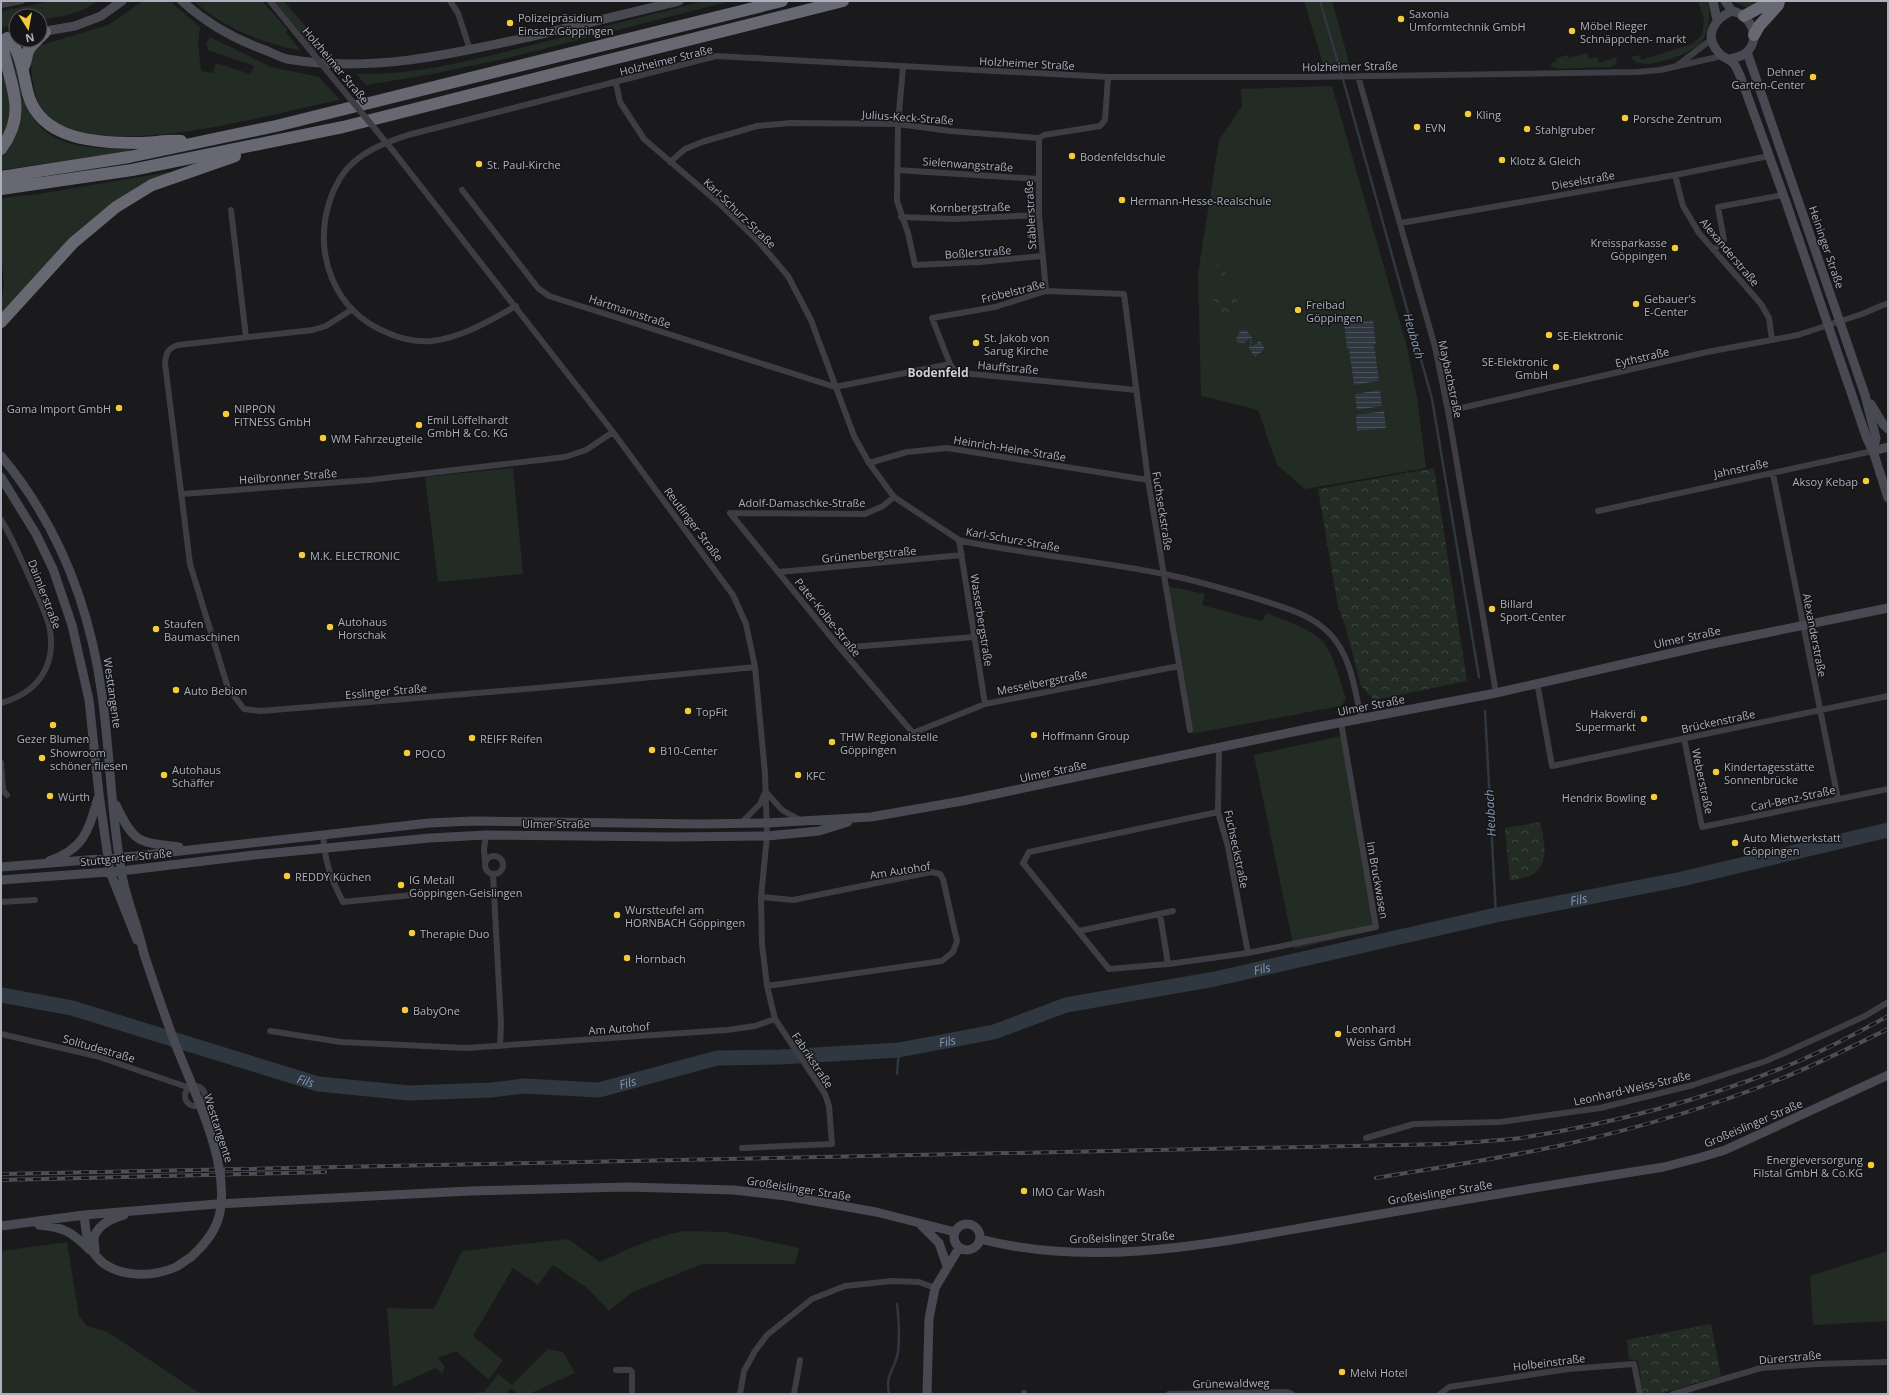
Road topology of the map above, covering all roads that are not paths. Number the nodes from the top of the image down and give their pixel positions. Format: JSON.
{"nodes":[{"id":1,"x":22,"y":1,"type":"edge"},
{"id":2,"x":122,"y":1,"type":"edge"},
{"id":3,"x":182,"y":1,"type":"edge"},
{"id":4,"x":270,"y":1,"type":"edge"},
{"id":5,"x":450,"y":1,"type":"edge"},
{"id":6,"x":679,"y":1,"type":"edge"},
{"id":7,"x":782,"y":1,"type":"edge"},
{"id":8,"x":843,"y":1,"type":"edge"},
{"id":9,"x":1713,"y":1,"type":"edge"},
{"id":10,"x":1725,"y":1,"type":"edge"},
{"id":11,"x":1772,"y":1,"type":"edge"},
{"id":12,"x":1779,"y":1,"type":"edge"},
{"id":13,"x":1,"y":5,"type":"edge"},
{"id":14,"x":1732,"y":10,"type":"junction"},
{"id":15,"x":1744,"y":16,"type":"junction"},
{"id":16,"x":1717,"y":20,"type":"junction"},
{"id":17,"x":48,"y":33,"type":"edge"},
{"id":18,"x":1754,"y":35,"type":"junction"},
{"id":19,"x":8,"y":38,"type":"edge"},
{"id":20,"x":1712,"y":39,"type":"junction"},
{"id":21,"x":15,"y":48,"type":"edge"},
{"id":22,"x":31,"y":48,"type":"edge"},
{"id":23,"x":470,"y":50,"type":"junction"},
{"id":24,"x":1747,"y":52,"type":"junction"},
{"id":25,"x":1725,"y":58,"type":"junction"},
{"id":26,"x":1677,"y":66,"type":"junction"},
{"id":27,"x":903,"y":67,"type":"junction"},
{"id":28,"x":5,"y":71,"type":"edge"},
{"id":29,"x":22,"y":71,"type":"junction"},
{"id":30,"x":1355,"y":76,"type":"junction"},
{"id":31,"x":1108,"y":77,"type":"junction"},
{"id":32,"x":616,"y":83,"type":"junction"},
{"id":33,"x":898,"y":124,"type":"junction"},
{"id":34,"x":1039,"y":138,"type":"junction"},
{"id":35,"x":202,"y":142,"type":"junction"},
{"id":36,"x":250,"y":147,"type":"junction"},
{"id":37,"x":1,"y":149,"type":"edge"},
{"id":38,"x":1769,"y":156,"type":"junction"},
{"id":39,"x":670,"y":162,"type":"junction"},
{"id":40,"x":897,"y":170,"type":"junction"},
{"id":41,"x":1675,"y":175,"type":"junction"},
{"id":42,"x":1,"y":177,"type":"edge"},
{"id":43,"x":1776,"y":177,"type":"junction"},
{"id":44,"x":1038,"y":179,"type":"junction"},
{"id":45,"x":1794,"y":186,"type":"junction"},
{"id":46,"x":1,"y":189,"type":"edge"},
{"id":47,"x":462,"y":190,"type":"dead end"},
{"id":48,"x":1783,"y":195,"type":"junction"},
{"id":49,"x":231,"y":210,"type":"dead end"},
{"id":50,"x":1040,"y":215,"type":"junction"},
{"id":51,"x":901,"y":217,"type":"junction"},
{"id":52,"x":1401,"y":223,"type":"junction"},
{"id":53,"x":1715,"y":249,"type":"junction"},
{"id":54,"x":1042,"y":256,"type":"junction"},
{"id":55,"x":1046,"y":291,"type":"junction"},
{"id":56,"x":1124,"y":294,"type":"joint"},
{"id":57,"x":1888,"y":303,"type":"edge"},
{"id":58,"x":516,"y":306,"type":"junction"},
{"id":59,"x":351,"y":310,"type":"junction"},
{"id":60,"x":1,"y":322,"type":"edge"},
{"id":61,"x":1840,"y":322,"type":"junction"},
{"id":62,"x":1827,"y":325,"type":"junction"},
{"id":63,"x":246,"y":337,"type":"junction"},
{"id":64,"x":1772,"y":340,"type":"junction"},
{"id":65,"x":950,"y":364,"type":"junction"},
{"id":66,"x":835,"y":386,"type":"junction"},
{"id":67,"x":1136,"y":390,"type":"junction"},
{"id":68,"x":1865,"y":395,"type":"junction"},
{"id":69,"x":1448,"y":411,"type":"junction"},
{"id":70,"x":1888,"y":429,"type":"edge"},
{"id":71,"x":613,"y":432,"type":"junction"},
{"id":72,"x":1888,"y":448,"type":"edge"},
{"id":73,"x":1873,"y":451,"type":"junction"},
{"id":74,"x":1,"y":456,"type":"edge"},
{"id":75,"x":869,"y":463,"type":"junction"},
{"id":76,"x":1773,"y":474,"type":"junction"},
{"id":77,"x":1,"y":477,"type":"edge"},
{"id":78,"x":1148,"y":480,"type":"junction"},
{"id":79,"x":182,"y":494,"type":"junction"},
{"id":80,"x":894,"y":497,"type":"junction"},
{"id":81,"x":1888,"y":498,"type":"edge"},
{"id":82,"x":1598,"y":511,"type":"dead end"},
{"id":83,"x":730,"y":512,"type":"joint"},
{"id":84,"x":1,"y":520,"type":"edge"},
{"id":85,"x":959,"y":540,"type":"junction"},
{"id":86,"x":962,"y":555,"type":"junction"},
{"id":87,"x":779,"y":572,"type":"junction"},
{"id":88,"x":1163,"y":574,"type":"junction"},
{"id":89,"x":1888,"y":608,"type":"edge"},
{"id":90,"x":1804,"y":624,"type":"junction"},
{"id":91,"x":974,"y":637,"type":"junction"},
{"id":92,"x":840,"y":648,"type":"junction"},
{"id":93,"x":1179,"y":666,"type":"junction"},
{"id":94,"x":755,"y":667,"type":"junction"},
{"id":95,"x":1537,"y":682,"type":"junction"},
{"id":96,"x":1496,"y":693,"type":"junction"},
{"id":97,"x":1888,"y":696,"type":"edge"},
{"id":98,"x":1,"y":703,"type":"edge"},
{"id":99,"x":985,"y":704,"type":"junction"},
{"id":100,"x":1820,"y":710,"type":"junction"},
{"id":101,"x":1362,"y":718,"type":"junction"},
{"id":102,"x":1341,"y":722,"type":"junction"},
{"id":103,"x":1190,"y":730,"type":"dead end"},
{"id":104,"x":913,"y":733,"type":"joint"},
{"id":105,"x":1684,"y":738,"type":"junction"},
{"id":106,"x":1219,"y":748,"type":"junction"},
{"id":107,"x":1,"y":762,"type":"edge"},
{"id":108,"x":1888,"y":789,"type":"edge"},
{"id":109,"x":766,"y":792,"type":"junction"},
{"id":110,"x":99,"y":794,"type":"junction"},
{"id":111,"x":7,"y":795,"type":"dead end"},
{"id":112,"x":113,"y":799,"type":"junction"},
{"id":113,"x":1838,"y":799,"type":"junction"},
{"id":114,"x":1218,"y":812,"type":"junction"},
{"id":115,"x":856,"y":819,"type":"junction"},
{"id":116,"x":800,"y":820,"type":"junction"},
{"id":117,"x":741,"y":823,"type":"junction"},
{"id":118,"x":767,"y":823,"type":"junction"},
{"id":119,"x":1702,"y":827,"type":"joint"},
{"id":120,"x":323,"y":834,"type":"junction"},
{"id":121,"x":486,"y":835,"type":"junction"},
{"id":122,"x":767,"y":836,"type":"junction"},
{"id":123,"x":254,"y":842,"type":"joint"},
{"id":124,"x":192,"y":848,"type":"junction"},
{"id":125,"x":324,"y":848,"type":"junction"},
{"id":126,"x":254,"y":855,"type":"joint"},
{"id":127,"x":119,"y":857,"type":"junction"},
{"id":128,"x":107,"y":858,"type":"junction"},
{"id":129,"x":485,"y":862,"type":"junction"},
{"id":130,"x":39,"y":864,"type":"junction"},
{"id":131,"x":1,"y":867,"type":"edge"},
{"id":132,"x":121,"y":871,"type":"junction"},
{"id":133,"x":110,"y":872,"type":"junction"},
{"id":134,"x":493,"y":874,"type":"junction"},
{"id":135,"x":1,"y":880,"type":"edge"},
{"id":136,"x":422,"y":894,"type":"dead end"},
{"id":137,"x":761,"y":897,"type":"junction"},
{"id":138,"x":35,"y":900,"type":"dead end"},
{"id":139,"x":1,"y":902,"type":"edge"},
{"id":140,"x":1173,"y":911,"type":"dead end"},
{"id":141,"x":1160,"y":914,"type":"junction"},
{"id":142,"x":1079,"y":931,"type":"junction"},
{"id":143,"x":1248,"y":953,"type":"junction"},
{"id":144,"x":144,"y":954,"type":"junction"},
{"id":145,"x":1168,"y":964,"type":"junction"},
{"id":146,"x":767,"y":986,"type":"junction"},
{"id":147,"x":1888,"y":1002,"type":"edge"},
{"id":148,"x":775,"y":1019,"type":"junction"},
{"id":149,"x":270,"y":1032,"type":"dead end"},
{"id":150,"x":1,"y":1034,"type":"edge"},
{"id":151,"x":500,"y":1046,"type":"junction"},
{"id":152,"x":1888,"y":1075,"type":"edge"},
{"id":153,"x":190,"y":1088,"type":"dead end"},
{"id":154,"x":1366,"y":1138,"type":"dead end"},
{"id":155,"x":742,"y":1148,"type":"dead end"},
{"id":156,"x":139,"y":1210,"type":"junction"},
{"id":157,"x":84,"y":1215,"type":"junction"},
{"id":158,"x":917,"y":1221,"type":"junction"},
{"id":159,"x":22,"y":1224,"type":"junction"},
{"id":160,"x":1,"y":1226,"type":"edge"},
{"id":161,"x":955,"y":1232,"type":"junction"},
{"id":162,"x":980,"y":1239,"type":"junction"},
{"id":163,"x":959,"y":1248,"type":"junction"},
{"id":164,"x":95,"y":1255,"type":"junction"},
{"id":165,"x":947,"y":1266,"type":"junction"},
{"id":166,"x":935,"y":1288,"type":"junction"},
{"id":167,"x":800,"y":1360,"type":"dead end"},
{"id":168,"x":1888,"y":1362,"type":"edge"},
{"id":169,"x":616,"y":1370,"type":"dead end"},
{"id":170,"x":632,"y":1394,"type":"edge"},
{"id":171,"x":740,"y":1394,"type":"edge"},
{"id":172,"x":794,"y":1394,"type":"edge"},
{"id":173,"x":927,"y":1394,"type":"edge"},
{"id":174,"x":1169,"y":1394,"type":"edge"},
{"id":175,"x":1292,"y":1394,"type":"edge"},
{"id":176,"x":1440,"y":1394,"type":"edge"},
{"id":177,"x":1640,"y":1394,"type":"edge"},
{"id":178,"x":1673,"y":1394,"type":"edge"}],
"edges":[{"from":1,"to":13,"type":"street"},
{"from":2,"to":17,"type":"main road"},
{"from":3,"to":23,"type":"main road"},
{"from":4,"to":58,"type":"street","name":"Holzheimer Straße","bridge":true},
{"from":5,"to":23,"type":"street"},
{"from":6,"to":23,"type":"main road"},
{"from":7,"to":35,"type":"highway"},
{"from":8,"to":36,"type":"highway"},
{"from":9,"to":16,"type":"main road"},
{"from":10,"to":14,"type":"main road"},
{"from":11,"to":15,"type":"highway"},
{"from":12,"to":18,"type":"highway"},
{"from":14,"to":15,"type":"main road"},
{"from":14,"to":16,"type":"main road"},
{"from":15,"to":18,"type":"main road"},
{"from":16,"to":20,"type":"main road"},
{"from":18,"to":24,"type":"main road"},
{"from":19,"to":28,"type":"highway"},
{"from":20,"to":25,"type":"main road"},
{"from":20,"to":26,"type":"street","name":"Holzheimer Straße"},
{"from":21,"to":29,"type":"highway"},
{"from":22,"to":29,"type":"highway"},
{"from":24,"to":25,"type":"main road"},
{"from":24,"to":45,"type":"main road","name":"Heininger Straße"},
{"from":25,"to":26,"type":"street","name":"Holzheimer Straße"},
{"from":25,"to":38,"type":"main road","name":"Heininger Straße"},
{"from":26,"to":30,"type":"street","name":"Holzheimer Straße"},
{"from":27,"to":31,"type":"street","name":"Holzheimer Straße"},
{"from":27,"to":32,"type":"street","name":"Holzheimer Straße"},
{"from":27,"to":33,"type":"street"},
{"from":28,"to":37,"type":"highway"},
{"from":29,"to":35,"type":"highway"},
{"from":30,"to":31,"type":"street","name":"Holzheimer Straße"},
{"from":30,"to":52,"type":"street","name":"Maybachstraße"},
{"from":31,"to":34,"type":"street","name":"Julius-Keck-Straße"},
{"from":32,"to":39,"type":"street","name":"Karl-Schurz-Straße"},
{"from":32,"to":59,"type":"street","name":"Holzheimer Straße"},
{"from":33,"to":34,"type":"street","name":"Julius-Keck-Straße"},
{"from":33,"to":39,"type":"street","name":"Julius-Keck-Straße"},
{"from":33,"to":40,"type":"street"},
{"from":34,"to":44,"type":"street","name":"Stäblerstraße"},
{"from":35,"to":42,"type":"highway"},
{"from":36,"to":46,"type":"highway"},
{"from":36,"to":60,"type":"highway"},
{"from":38,"to":41,"type":"street","name":"Dieselstraße"},
{"from":38,"to":43,"type":"main road","name":"Heininger Straße"},
{"from":39,"to":66,"type":"street","name":"Karl-Schurz-Straße"},
{"from":40,"to":44,"type":"street","name":"Sielenwangstraße"},
{"from":40,"to":51,"type":"street"},
{"from":41,"to":52,"type":"street","name":"Dieselstraße"},
{"from":41,"to":53,"type":"street","name":"Alexanderstraße"},
{"from":43,"to":45,"type":"main road"},
{"from":43,"to":48,"type":"main road","name":"Heininger Straße"},
{"from":44,"to":50,"type":"street","name":"Stäblerstraße"},
{"from":45,"to":61,"type":"main road","name":"Heininger Straße"},
{"from":47,"to":66,"type":"street","name":"Hartmannstraße"},
{"from":48,"to":53,"type":"street"},
{"from":48,"to":62,"type":"main road","name":"Heininger Straße"},
{"from":49,"to":63,"type":"street"},
{"from":50,"to":51,"type":"street","name":"Kornbergstraße"},
{"from":50,"to":54,"type":"street","name":"Stäblerstraße"},
{"from":51,"to":54,"type":"street","name":"Boßlerstraße"},
{"from":52,"to":69,"type":"street","name":"Maybachstraße"},
{"from":53,"to":64,"type":"street","name":"Alexanderstraße"},
{"from":54,"to":55,"type":"street","name":"Stäblerstraße"},
{"from":55,"to":56,"type":"street","name":"Fröbelstraße"},
{"from":55,"to":65,"type":"street","name":"Fröbelstraße"},
{"from":56,"to":67,"type":"street","name":"Fuchseckstraße"},
{"from":57,"to":61,"type":"street","name":"Eythstraße"},
{"from":58,"to":59,"type":"street","name":"Holzheimer Straße"},
{"from":58,"to":71,"type":"street","name":"Reutlinger Straße"},
{"from":59,"to":63,"type":"street"},
{"from":61,"to":62,"type":"street","name":"Eythstraße"},
{"from":61,"to":68,"type":"main road","name":"Heininger Straße"},
{"from":62,"to":64,"type":"street","name":"Eythstraße"},
{"from":62,"to":73,"type":"main road","name":"Heininger Straße"},
{"from":63,"to":79,"type":"street"},
{"from":64,"to":69,"type":"street","name":"Eythstraße"},
{"from":65,"to":66,"type":"street"},
{"from":65,"to":67,"type":"street","name":"Hauffstraße"},
{"from":66,"to":75,"type":"street","name":"Karl-Schurz-Straße"},
{"from":67,"to":78,"type":"street","name":"Fuchseckstraße"},
{"from":68,"to":70,"type":"main road"},
{"from":68,"to":73,"type":"main road","name":"Heininger Straße"},
{"from":69,"to":96,"type":"street","name":"Maybachstraße"},
{"from":71,"to":79,"type":"street","name":"Heilbronner Straße"},
{"from":71,"to":94,"type":"street","name":"Reutlinger Straße"},
{"from":72,"to":73,"type":"main road","name":"Jahnstraße"},
{"from":73,"to":76,"type":"street","name":"Jahnstraße"},
{"from":73,"to":81,"type":"main road","name":"Heininger Straße"},
{"from":74,"to":112,"type":"main road","name":"Westtangente"},
{"from":75,"to":78,"type":"street","name":"Heinrich-Heine-Straße"},
{"from":75,"to":80,"type":"street","name":"Karl-Schurz-Straße"},
{"from":76,"to":82,"type":"street","name":"Jahnstraße"},
{"from":76,"to":90,"type":"street","name":"Alexanderstraße"},
{"from":77,"to":110,"type":"main road","name":"Westtangente"},
{"from":78,"to":88,"type":"street","name":"Fuchseckstraße"},
{"from":79,"to":94,"type":"street","name":"Esslinger Straße"},
{"from":80,"to":83,"type":"street","name":"Adolf-Damaschke-Straße"},
{"from":80,"to":85,"type":"street","name":"Karl-Schurz-Straße"},
{"from":83,"to":87,"type":"street","name":"Pater-Kolbe-Straße"},
{"from":84,"to":98,"type":"street","name":"Daimlerstraße"},
{"from":85,"to":86,"type":"street","name":"Wasserbergstraße"},
{"from":85,"to":88,"type":"street","name":"Karl-Schurz-Straße"},
{"from":86,"to":87,"type":"street","name":"Grünenbergstraße"},
{"from":86,"to":91,"type":"street","name":"Wasserbergstraße"},
{"from":87,"to":92,"type":"street","name":"Pater-Kolbe-Straße"},
{"from":88,"to":93,"type":"street","name":"Fuchseckstraße"},
{"from":88,"to":101,"type":"street","name":"Karl-Schurz-Straße"},
{"from":89,"to":90,"type":"main road","name":"Ulmer Straße"},
{"from":90,"to":95,"type":"main road","name":"Ulmer Straße"},
{"from":90,"to":100,"type":"street","name":"Alexanderstraße"},
{"from":91,"to":92,"type":"street"},
{"from":91,"to":99,"type":"street","name":"Wasserbergstraße"},
{"from":92,"to":104,"type":"street","name":"Pater-Kolbe-Straße"},
{"from":93,"to":99,"type":"street","name":"Messelbergstraße"},
{"from":93,"to":103,"type":"street","name":"Fuchseckstraße"},
{"from":94,"to":109,"type":"street","name":"Reutlinger Straße"},
{"from":95,"to":96,"type":"main road","name":"Ulmer Straße"},
{"from":95,"to":105,"type":"street","name":"Brückenstraße"},
{"from":96,"to":101,"type":"main road","name":"Ulmer Straße"},
{"from":97,"to":100,"type":"street","name":"Brückenstraße"},
{"from":99,"to":104,"type":"street","name":"Messelbergstraße"},
{"from":100,"to":105,"type":"street","name":"Brückenstraße"},
{"from":100,"to":113,"type":"street","name":"Alexanderstraße"},
{"from":101,"to":102,"type":"main road","name":"Ulmer Straße"},
{"from":102,"to":106,"type":"main road","name":"Ulmer Straße"},
{"from":102,"to":143,"type":"street","name":"Im Bruckwasen"},
{"from":105,"to":119,"type":"street","name":"Weberstraße"},
{"from":106,"to":114,"type":"street","name":"Fuchseckstraße"},
{"from":106,"to":115,"type":"main road","name":"Ulmer Straße"},
{"from":107,"to":111,"type":"street"},
{"from":108,"to":113,"type":"street","name":"Carl-Benz-Straße"},
{"from":109,"to":116,"type":"street"},
{"from":109,"to":117,"type":"street"},
{"from":109,"to":118,"type":"street","name":"Reutlinger Straße"},
{"from":110,"to":128,"type":"main road","name":"Westtangente"},
{"from":110,"to":130,"type":"main road"},
{"from":112,"to":124,"type":"main road"},
{"from":112,"to":127,"type":"main road","name":"Westtangente"},
{"from":113,"to":119,"type":"street","name":"Carl-Benz-Straße"},
{"from":114,"to":142,"type":"street","name":"Im Bruckwasen"},
{"from":114,"to":143,"type":"street","name":"Fuchseckstraße"},
{"from":115,"to":116,"type":"main road","name":"Ulmer Straße"},
{"from":115,"to":122,"type":"main road","name":"Ulmer Straße"},
{"from":116,"to":118,"type":"main road","name":"Ulmer Straße"},
{"from":117,"to":118,"type":"main road","name":"Ulmer Straße"},
{"from":117,"to":120,"type":"main road","name":"Ulmer Straße"},
{"from":118,"to":122,"type":"street"},
{"from":120,"to":123,"type":"main road","name":"Ulmer Straße"},
{"from":120,"to":125,"type":"street"},
{"from":121,"to":122,"type":"main road","name":"Ulmer Straße"},
{"from":121,"to":125,"type":"main road","name":"Ulmer Straße"},
{"from":121,"to":129,"type":"street"},
{"from":122,"to":137,"type":"street"},
{"from":123,"to":124,"type":"main road","name":"Stuttgarter Straße"},
{"from":124,"to":127,"type":"main road","name":"Stuttgarter Straße"},
{"from":125,"to":126,"type":"main road","name":"Ulmer Straße"},
{"from":125,"to":136,"type":"street"},
{"from":126,"to":132,"type":"main road","name":"Stuttgarter Straße"},
{"from":127,"to":128,"type":"main road","name":"Stuttgarter Straße"},
{"from":127,"to":132,"type":"main road","name":"Westtangente"},
{"from":128,"to":130,"type":"main road","name":"Stuttgarter Straße"},
{"from":128,"to":133,"type":"main road","name":"Westtangente"},
{"from":129,"to":134,"type":"street"},
{"from":129,"to":134,"type":"street"},
{"from":130,"to":131,"type":"main road","name":"Stuttgarter Straße"},
{"from":132,"to":133,"type":"main road","name":"Stuttgarter Straße"},
{"from":132,"to":144,"type":"main road","name":"Westtangente"},
{"from":133,"to":135,"type":"main road","name":"Stuttgarter Straße"},
{"from":133,"to":144,"type":"main road","name":"Westtangente"},
{"from":134,"to":151,"type":"street"},
{"from":137,"to":146,"type":"street"},
{"from":137,"to":146,"type":"street","name":"Am Autohof"},
{"from":138,"to":139,"type":"street"},
{"from":140,"to":141,"type":"street"},
{"from":141,"to":142,"type":"street"},
{"from":141,"to":145,"type":"street"},
{"from":142,"to":145,"type":"street","name":"Im Bruckwasen"},
{"from":143,"to":145,"type":"street","name":"Im Bruckwasen"},
{"from":144,"to":164,"type":"main road","name":"Westtangente","bridge":true},
{"from":146,"to":148,"type":"street"},
{"from":147,"to":154,"type":"street","name":"Leonhard-Weiss-Straße"},
{"from":148,"to":151,"type":"street","name":"Am Autohof"},
{"from":148,"to":155,"type":"street","name":"Fabrikstraße"},
{"from":149,"to":151,"type":"street","name":"Am Autohof"},
{"from":150,"to":153,"type":"street","name":"Solitudestraße"},
{"from":152,"to":162,"type":"main road","name":"Großeislinger Straße"},
{"from":156,"to":157,"type":"main road"},
{"from":156,"to":158,"type":"main road","name":"Großeislinger Straße"},
{"from":156,"to":164,"type":"main road"},
{"from":157,"to":159,"type":"main road"},
{"from":157,"to":164,"type":"main road","name":"Westtangente"},
{"from":158,"to":161,"type":"main road","name":"Großeislinger Straße"},
{"from":158,"to":165,"type":"main road"},
{"from":159,"to":160,"type":"main road"},
{"from":159,"to":164,"type":"main road"},
{"from":161,"to":162,"type":"main road"},
{"from":161,"to":163,"type":"main road"},
{"from":162,"to":163,"type":"main road"},
{"from":163,"to":165,"type":"main road"},
{"from":165,"to":166,"type":"main road"},
{"from":166,"to":171,"type":"street"},
{"from":166,"to":173,"type":"main road"},
{"from":167,"to":172,"type":"street"},
{"from":168,"to":178,"type":"street","name":"Dürerstraße"},
{"from":169,"to":170,"type":"street"},
{"from":174,"to":175,"type":"street","name":"Grünewaldweg"},
{"from":176,"to":177,"type":"street","name":"Holbeinstraße"}]}
